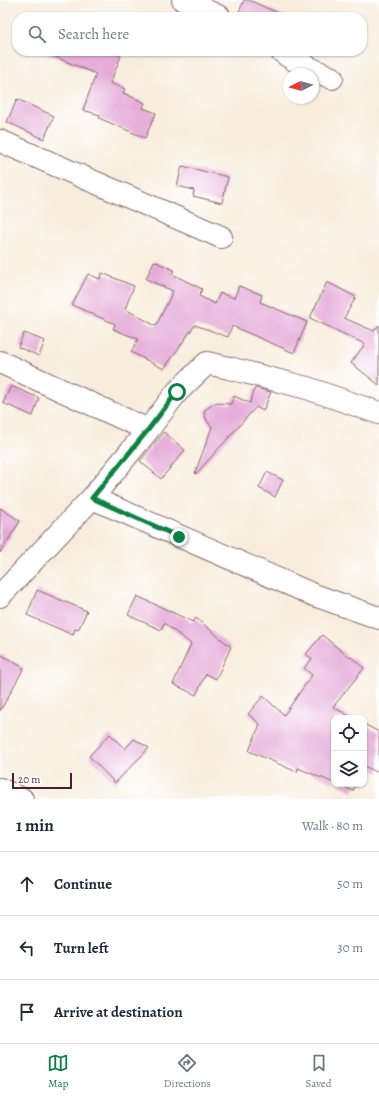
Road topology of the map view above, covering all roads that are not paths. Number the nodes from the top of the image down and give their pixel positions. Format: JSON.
{"nodes":[{"id":1,"x":183,"y":0,"type":"edge"},
{"id":2,"x":209,"y":12,"type":"edge"},
{"id":3,"x":287,"y":56,"type":"edge"},
{"id":4,"x":332,"y":78,"type":"dead end"},
{"id":5,"x":0,"y":141,"type":"edge"},
{"id":6,"x":221,"y":237,"type":"dead end"},
{"id":7,"x":0,"y":362,"type":"edge"},
{"id":8,"x":379,"y":413,"type":"edge"},
{"id":9,"x":148,"y":430,"type":"junction"},
{"id":10,"x":92,"y":498,"type":"junction"},
{"id":11,"x":3,"y":588,"type":"edge"},
{"id":12,"x":379,"y":618,"type":"edge"},
{"id":13,"x":0,"y":789,"type":"edge"},
{"id":14,"x":22,"y":799,"type":"edge"}],
"edges":[{"from":1,"to":2,"type":"street"},
{"from":3,"to":4,"type":"street"},
{"from":5,"to":6,"type":"street"},
{"from":7,"to":9,"type":"street"},
{"from":8,"to":9,"type":"street"},
{"from":9,"to":10,"type":"street"},
{"from":10,"to":11,"type":"street"},
{"from":10,"to":12,"type":"street"},
{"from":13,"to":14,"type":"street"}]}
